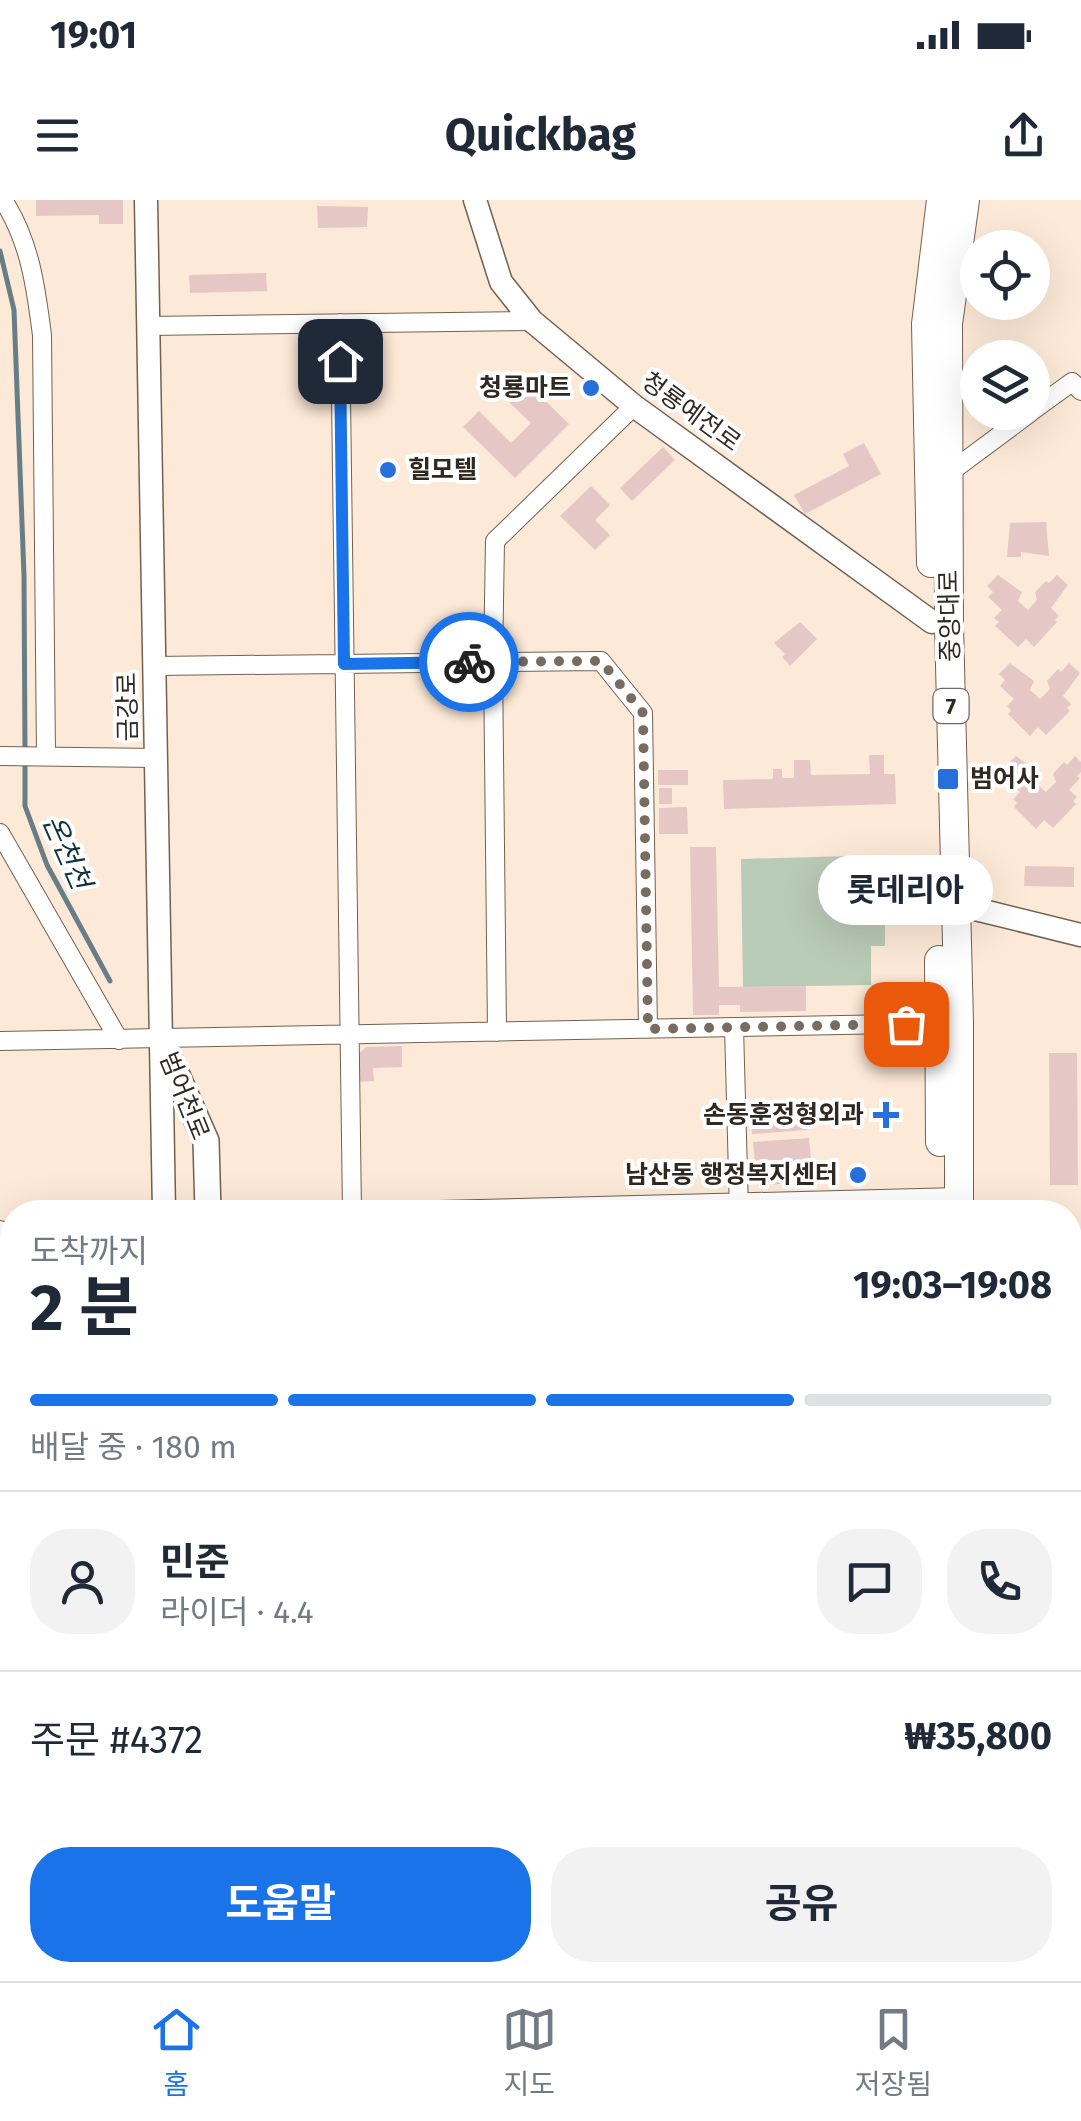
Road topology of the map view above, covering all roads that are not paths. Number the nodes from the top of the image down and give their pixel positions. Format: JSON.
{"nodes":[{"id":1,"x":4,"y":200,"type":"edge"},
{"id":2,"x":146,"y":200,"type":"edge"},
{"id":3,"x":475,"y":200,"type":"edge"},
{"id":4,"x":941,"y":200,"type":"edge"},
{"id":5,"x":965,"y":200,"type":"edge"},
{"id":6,"x":532,"y":321,"type":"junction"},
{"id":7,"x":340,"y":323,"type":"junction"},
{"id":8,"x":148,"y":326,"type":"junction"},
{"id":9,"x":1081,"y":391,"type":"edge"},
{"id":10,"x":1050,"y":398,"type":"edge"},
{"id":11,"x":634,"y":406,"type":"junction"},
{"id":12,"x":1008,"y":430,"type":"edge"},
{"id":13,"x":949,"y":473,"type":"junction"},
{"id":14,"x":932,"y":622,"type":"junction"},
{"id":15,"x":493,"y":662,"type":"junction"},
{"id":16,"x":344,"y":664,"type":"junction"},
{"id":17,"x":154,"y":666,"type":"junction"},
{"id":18,"x":4,"y":756,"type":"edge"},
{"id":19,"x":42,"y":756,"type":"junction"},
{"id":20,"x":156,"y":758,"type":"junction"},
{"id":21,"x":0,"y":833,"type":"edge"},
{"id":22,"x":955,"y":904,"type":"junction"},
{"id":23,"x":1081,"y":935,"type":"edge"},
{"id":24,"x":950,"y":1023,"type":"junction"},
{"id":25,"x":734,"y":1027,"type":"junction"},
{"id":26,"x":648,"y":1029,"type":"junction"},
{"id":27,"x":497,"y":1032,"type":"junction"},
{"id":28,"x":349,"y":1035,"type":"junction"},
{"id":29,"x":161,"y":1039,"type":"junction"},
{"id":30,"x":119,"y":1040,"type":"junction"},
{"id":31,"x":0,"y":1041,"type":"edge"},
{"id":32,"x":164,"y":1200,"type":"edge"},
{"id":33,"x":208,"y":1200,"type":"edge"},
{"id":34,"x":354,"y":1200,"type":"edge"},
{"id":35,"x":738,"y":1200,"type":"edge"},
{"id":36,"x":950,"y":1200,"type":"edge"}],
"edges":[{"from":1,"to":19,"type":"street"},
{"from":2,"to":8,"type":"street","name":"금강로"},
{"from":3,"to":6,"type":"street","name":"청룡예전로"},
{"from":4,"to":14,"type":"main road","name":"중앙대로","number":"7"},
{"from":5,"to":13,"type":"main road","name":"중앙대로","number":"7"},
{"from":6,"to":7,"type":"street"},
{"from":6,"to":11,"type":"street","name":"청룡예전로"},
{"from":7,"to":8,"type":"street"},
{"from":7,"to":16,"type":"street"},
{"from":8,"to":17,"type":"street","name":"금강로"},
{"from":9,"to":10,"type":"street"},
{"from":11,"to":14,"type":"street","name":"청룡예전로"},
{"from":11,"to":15,"type":"street"},
{"from":12,"to":13,"type":"street"},
{"from":13,"to":22,"type":"main road","name":"중앙대로","number":"7"},
{"from":14,"to":24,"type":"main road","name":"중앙대로","number":"7"},
{"from":15,"to":16,"type":"street"},
{"from":15,"to":26,"type":"street"},
{"from":15,"to":27,"type":"street"},
{"from":16,"to":17,"type":"street"},
{"from":16,"to":28,"type":"street"},
{"from":17,"to":20,"type":"street","name":"금강로"},
{"from":18,"to":19,"type":"street"},
{"from":19,"to":20,"type":"street"},
{"from":20,"to":29,"type":"street","name":"금강로"},
{"from":21,"to":30,"type":"street"},
{"from":22,"to":23,"type":"street"},
{"from":22,"to":24,"type":"main road","name":"중앙대로","number":"7"},
{"from":24,"to":25,"type":"street"},
{"from":24,"to":36,"type":"main road","name":"중앙대로","number":"7"},
{"from":25,"to":26,"type":"street"},
{"from":25,"to":35,"type":"street"},
{"from":26,"to":27,"type":"street"},
{"from":27,"to":28,"type":"street"},
{"from":28,"to":29,"type":"street"},
{"from":28,"to":34,"type":"street"},
{"from":29,"to":30,"type":"street"},
{"from":29,"to":32,"type":"street","name":"금강로"},
{"from":29,"to":33,"type":"main road","name":"범어천로"},
{"from":30,"to":31,"type":"street"}]}
